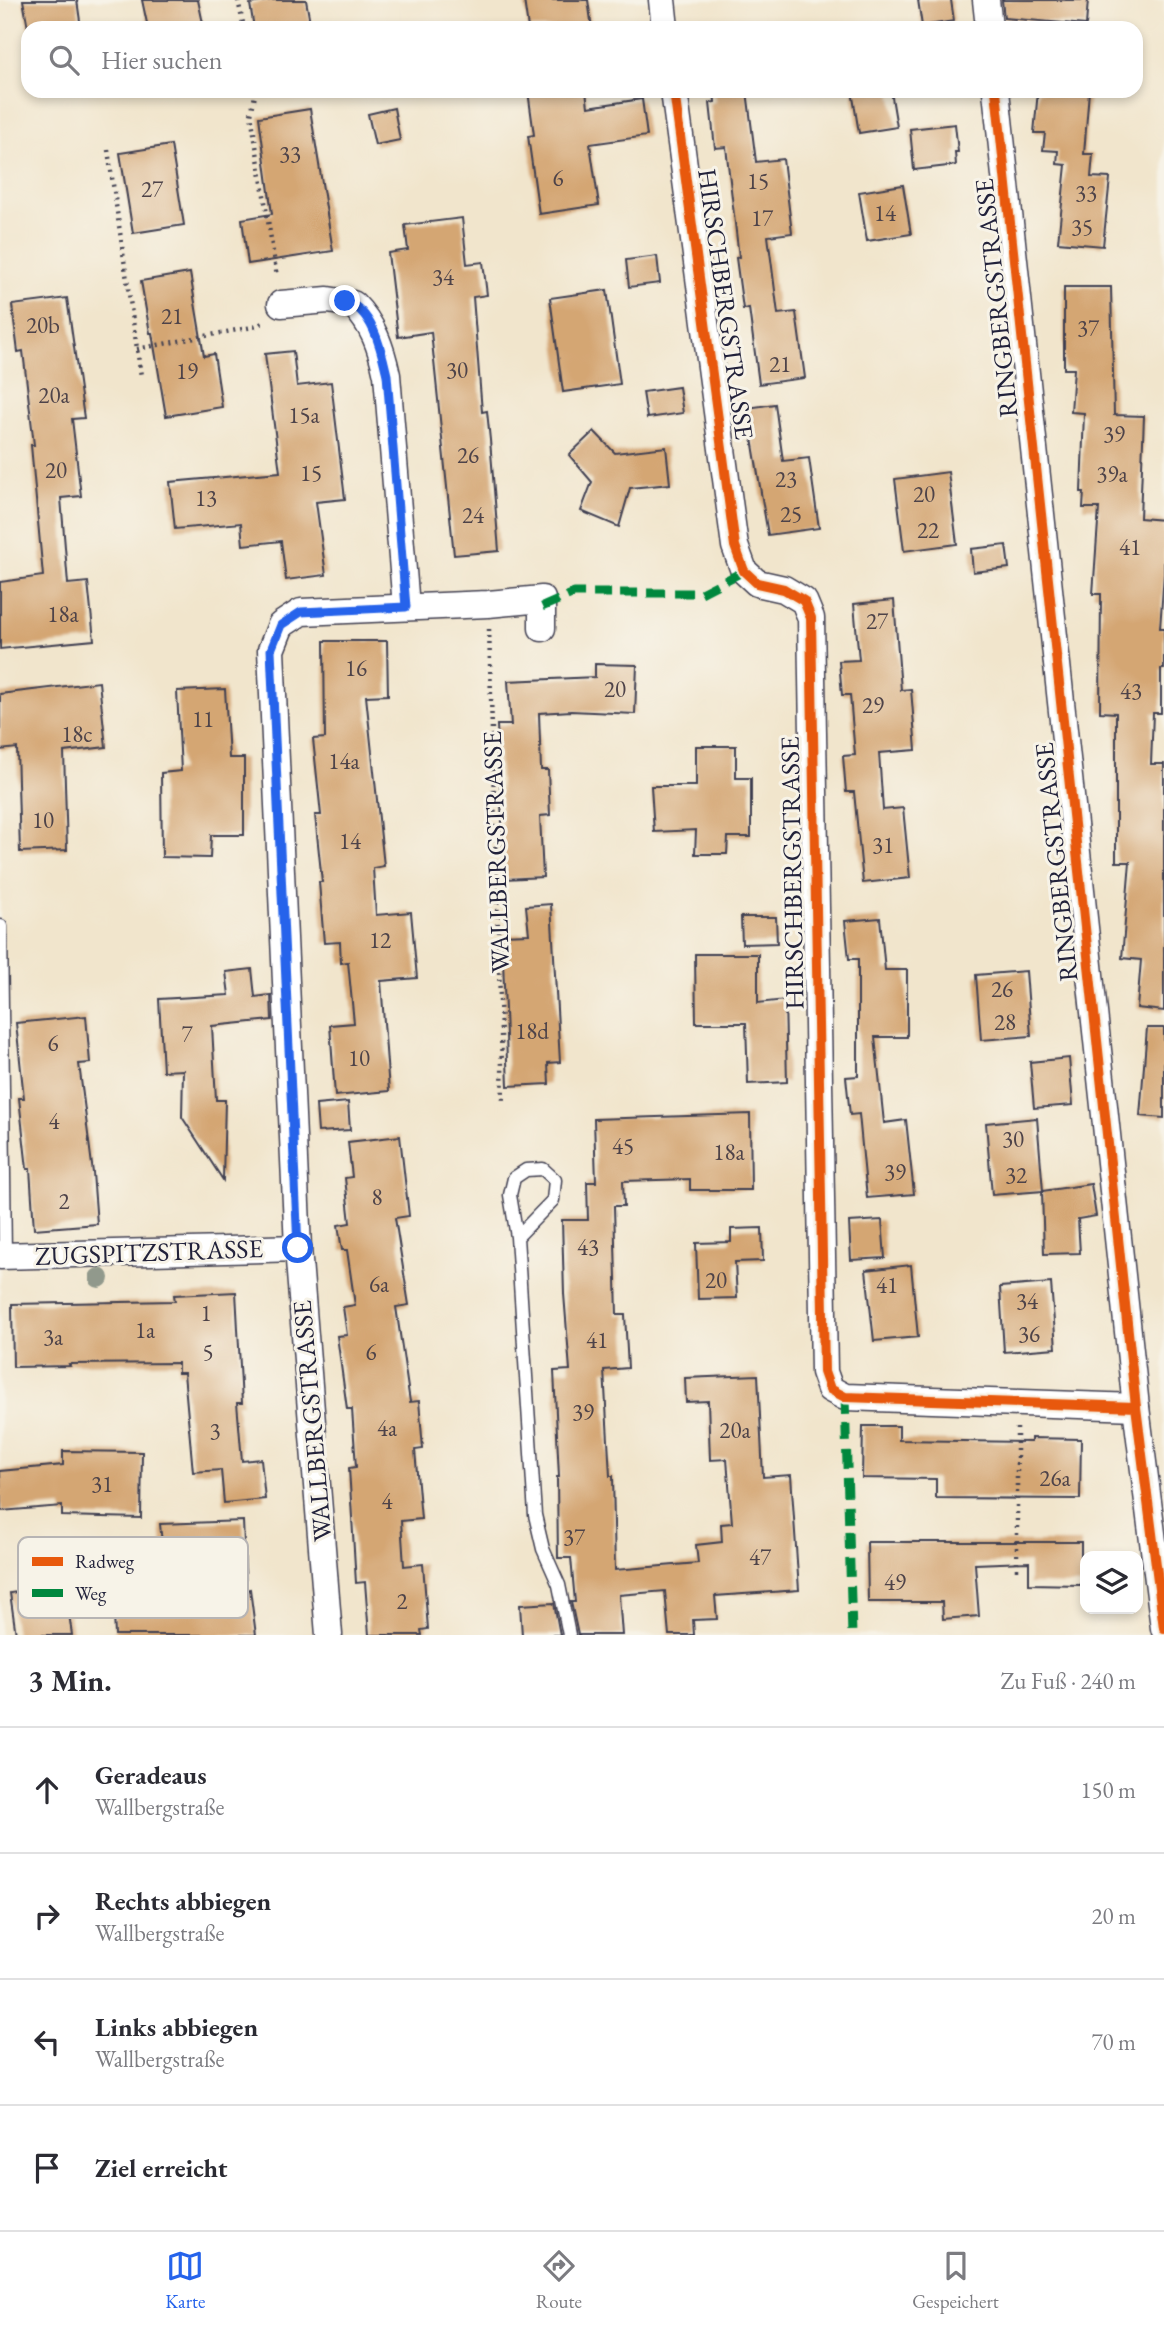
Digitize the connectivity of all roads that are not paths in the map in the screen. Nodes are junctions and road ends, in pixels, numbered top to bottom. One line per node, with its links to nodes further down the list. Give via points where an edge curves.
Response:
1 (662, 0): 3 (street)
2 (986, 0): 4 (street)
3 (664, 21)
4 (988, 21)
5 (675, 98): 14 (street, HIRSCHBERGSTRASSE, via 736,546 744,571 757,583 784,589 804,601 811,618 824,1372 830,1389 845,1397)
6 (997, 98): 14 (street, RINGBERGSTRASSE)
7 (281, 304): 8 (street, via 328,300 353,304 371,325 382,350)
8 (406, 607): 9 (street, WALLBERGSTRASSE, via 542,599); 12 (street, WALLBERGSTRASSE, via 301,612 281,625 271,650)
9 (542, 628)
10 (1, 926): 13 (lane)
11 (517, 1237): 11 (lane, via 510,1195 514,1178 526,1170 542,1169 555,1180 553,1200); 17 (lane, via 535,1515 559,1585)
12 (298, 1248): 13 (street, ZUGSPITZSTRASSE); 16 (street, WALLBERGSTRASSE)
13 (3, 1256)
14 (1136, 1407): 15 (street, RINGBERGSTRASSE)
15 (1164, 1628)
16 (329, 1635)
17 (569, 1635)

